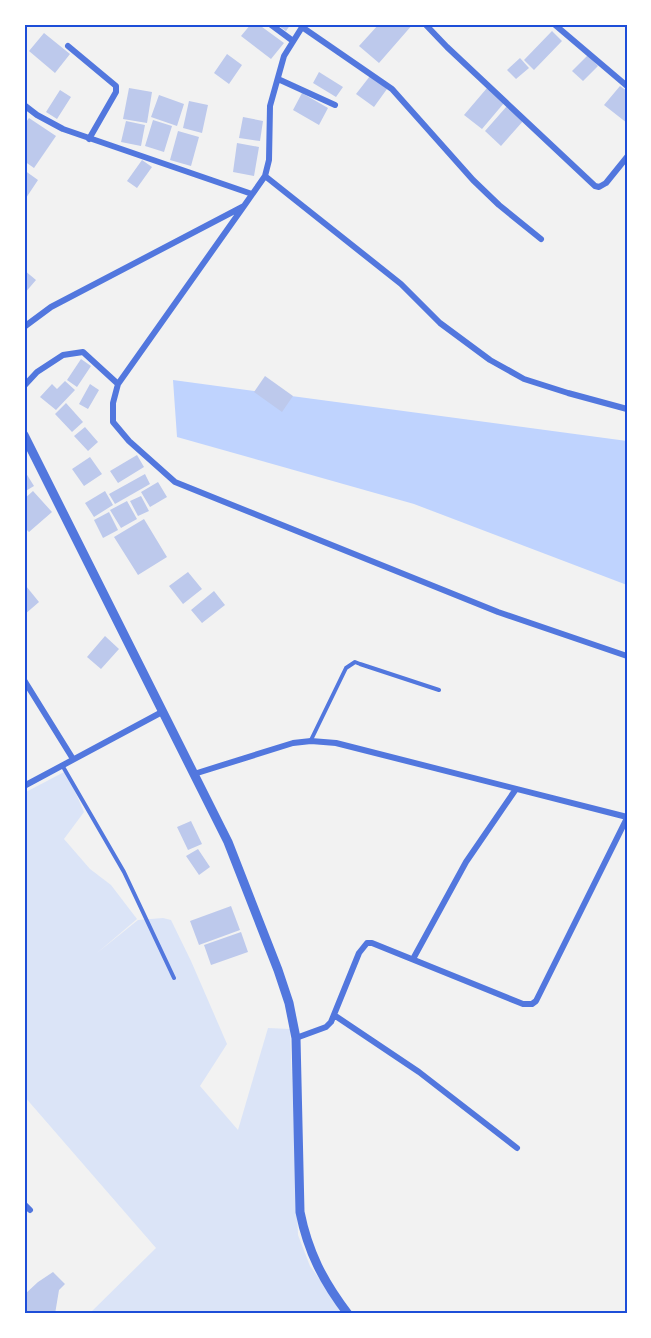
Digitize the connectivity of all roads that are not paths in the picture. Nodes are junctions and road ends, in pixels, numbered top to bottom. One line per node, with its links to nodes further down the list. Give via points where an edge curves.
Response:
1 (270, 24): 5 (street)
2 (425, 24): 12 (street, via 595,186 606,183)
3 (554, 24): 8 (street)
4 (303, 25): 5 (street); 16 (street, via 392,89 473,180)
5 (293, 41): 7 (street)
6 (69, 46): 11 (street, via 116,86)
7 (278, 79): 10 (street); 13 (street, via 270,106)
8 (627, 86)
9 (24, 105): 11 (street, via 63,129)
10 (335, 105)
11 (89, 139): 14 (street)
12 (627, 157)
13 (265, 176): 14 (street); 20 (street, via 401,284 440,323 490,360 524,379)
14 (252, 194): 15 (street)
15 (244, 206): 17 (street, via 51,307); 18 (street)
16 (541, 239)
17 (24, 327)
18 (118, 384): 19 (street, via 83,352 63,355); 22 (street, via 113,422 175,482 498,612)
19 (24, 386)
20 (627, 409)
21 (24, 435): 25 (street)
22 (627, 656)
23 (24, 680): 27 (street)
24 (439, 690): 26 (lane, via 360,663 350,664)
25 (162, 712): 27 (street); 29 (street)
26 (311, 741): 29 (street, via 271,749); 31 (street, via 336,743)
27 (73, 759): 28 (street)
28 (62, 765): 30 (street); 34 (lane, via 124,872)
29 (194, 774): 36 (street, via 228,842 278,970)
30 (24, 786)
31 (516, 789): 32 (street); 33 (street, via 476,846)
32 (627, 817): 33 (street, via 532,1004 523,1004)
33 (413, 959): 35 (street, via 367,943 359,953)
34 (174, 978)
35 (334, 1015): 36 (street, via 326,1028); 37 (street, via 419,1072)
36 (296, 1038): 40 (street, via 300,1212 305,1239 316,1265)
37 (517, 1148)
38 (24, 1204): 39 (street)
39 (30, 1210)
40 (348, 1314)

